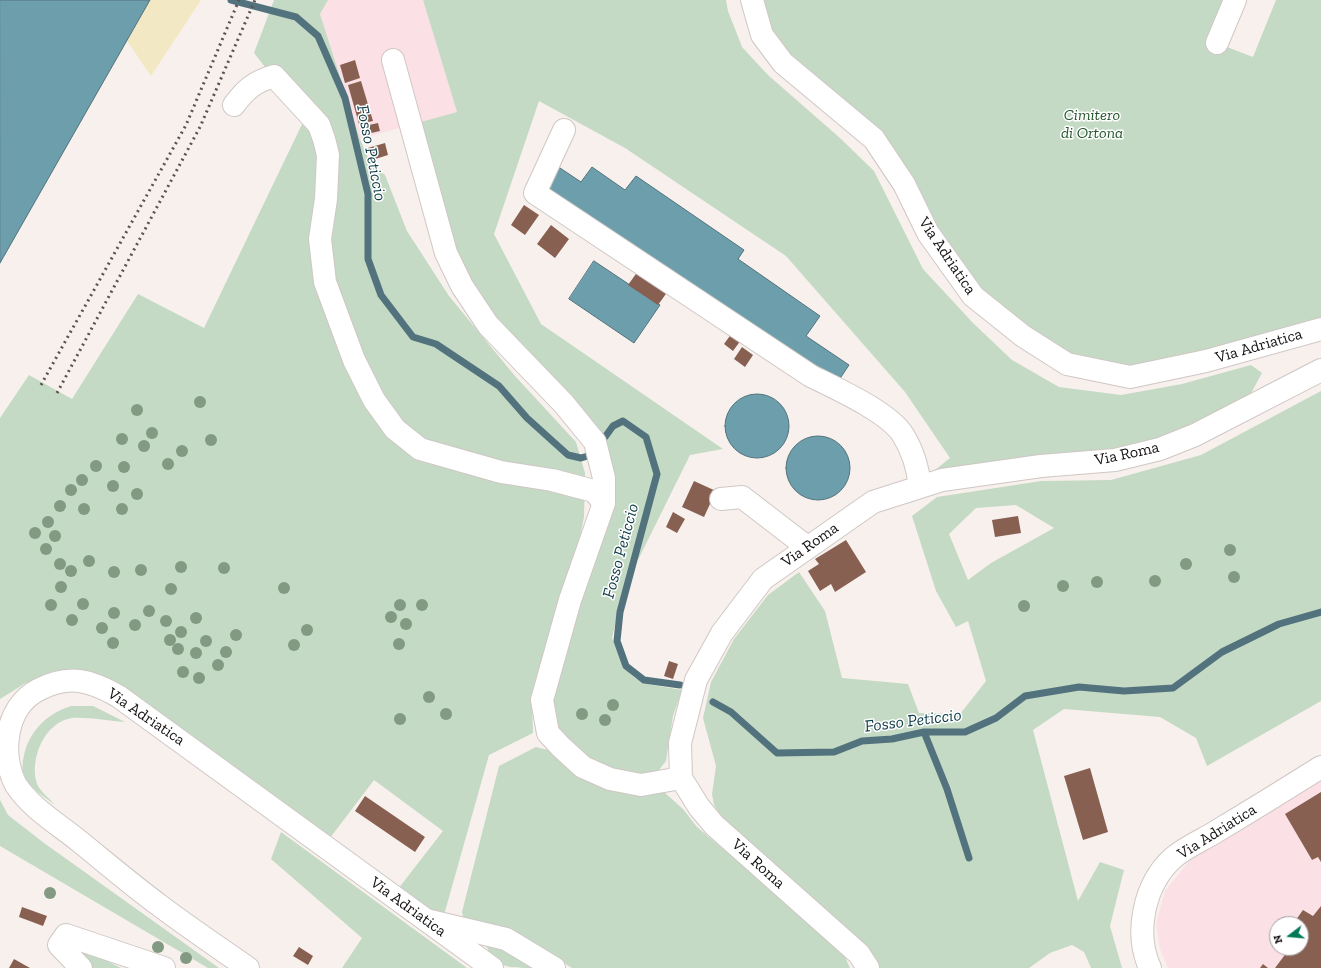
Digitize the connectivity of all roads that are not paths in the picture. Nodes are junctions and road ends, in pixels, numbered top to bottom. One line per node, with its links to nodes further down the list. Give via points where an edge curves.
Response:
1 (752, 0): 7 (main road, Via Adriatica, via 762,35 783,63 874,139 904,184 928,233 973,296 1023,336 1067,364 1130,377 1206,362)
2 (1235, 0): 3 (main road)
3 (1217, 43)
4 (392, 60): 11 (main road, via 446,253 462,286 488,325 564,404 595,442 604,478)
5 (234, 105): 11 (main road, via 246,89 274,76 319,125 328,156 326,198 320,239 325,282 354,360 374,400 395,429 420,448 501,472 594,490)
6 (564, 130): 9 (main road, via 535,193 811,376 848,394 886,418 903,434 916,460)
7 (1321, 329)
8 (1321, 370): 9 (main road, Via Roma, via 1160,449 1115,460 1041,466 950,479)
9 (920, 487): 12 (main road, Via Roma, via 873,502)
10 (721, 499): 12 (main road, via 742,497)
11 (604, 503): 14 (main road, via 570,600 542,700 548,733 583,767 610,779 641,786)
12 (807, 547): 14 (main road, Via Roma, via 763,579 722,633 696,680 680,743)
13 (1321, 767): 22 (main road, Via Adriatica, via 1173,858 1154,882 1145,907 1142,932)
14 (682, 778): 21 (main road, Via Roma, via 699,807 714,825 859,954)
15 (426, 920): 18 (main road, Via Adriatica, via 118,696 96,685 70,680 36,691 15,713 7,731 5,750 9,770 16,785 40,810 158,904); 19 (main road, Via Adriatica); 20 (main road, via 506,939)
16 (81, 968): 17 (main road, via 59,945 66,935)
17 (164, 968)
18 (248, 968)
19 (492, 968)
20 (554, 968)
21 (868, 968)
22 (1150, 968)

